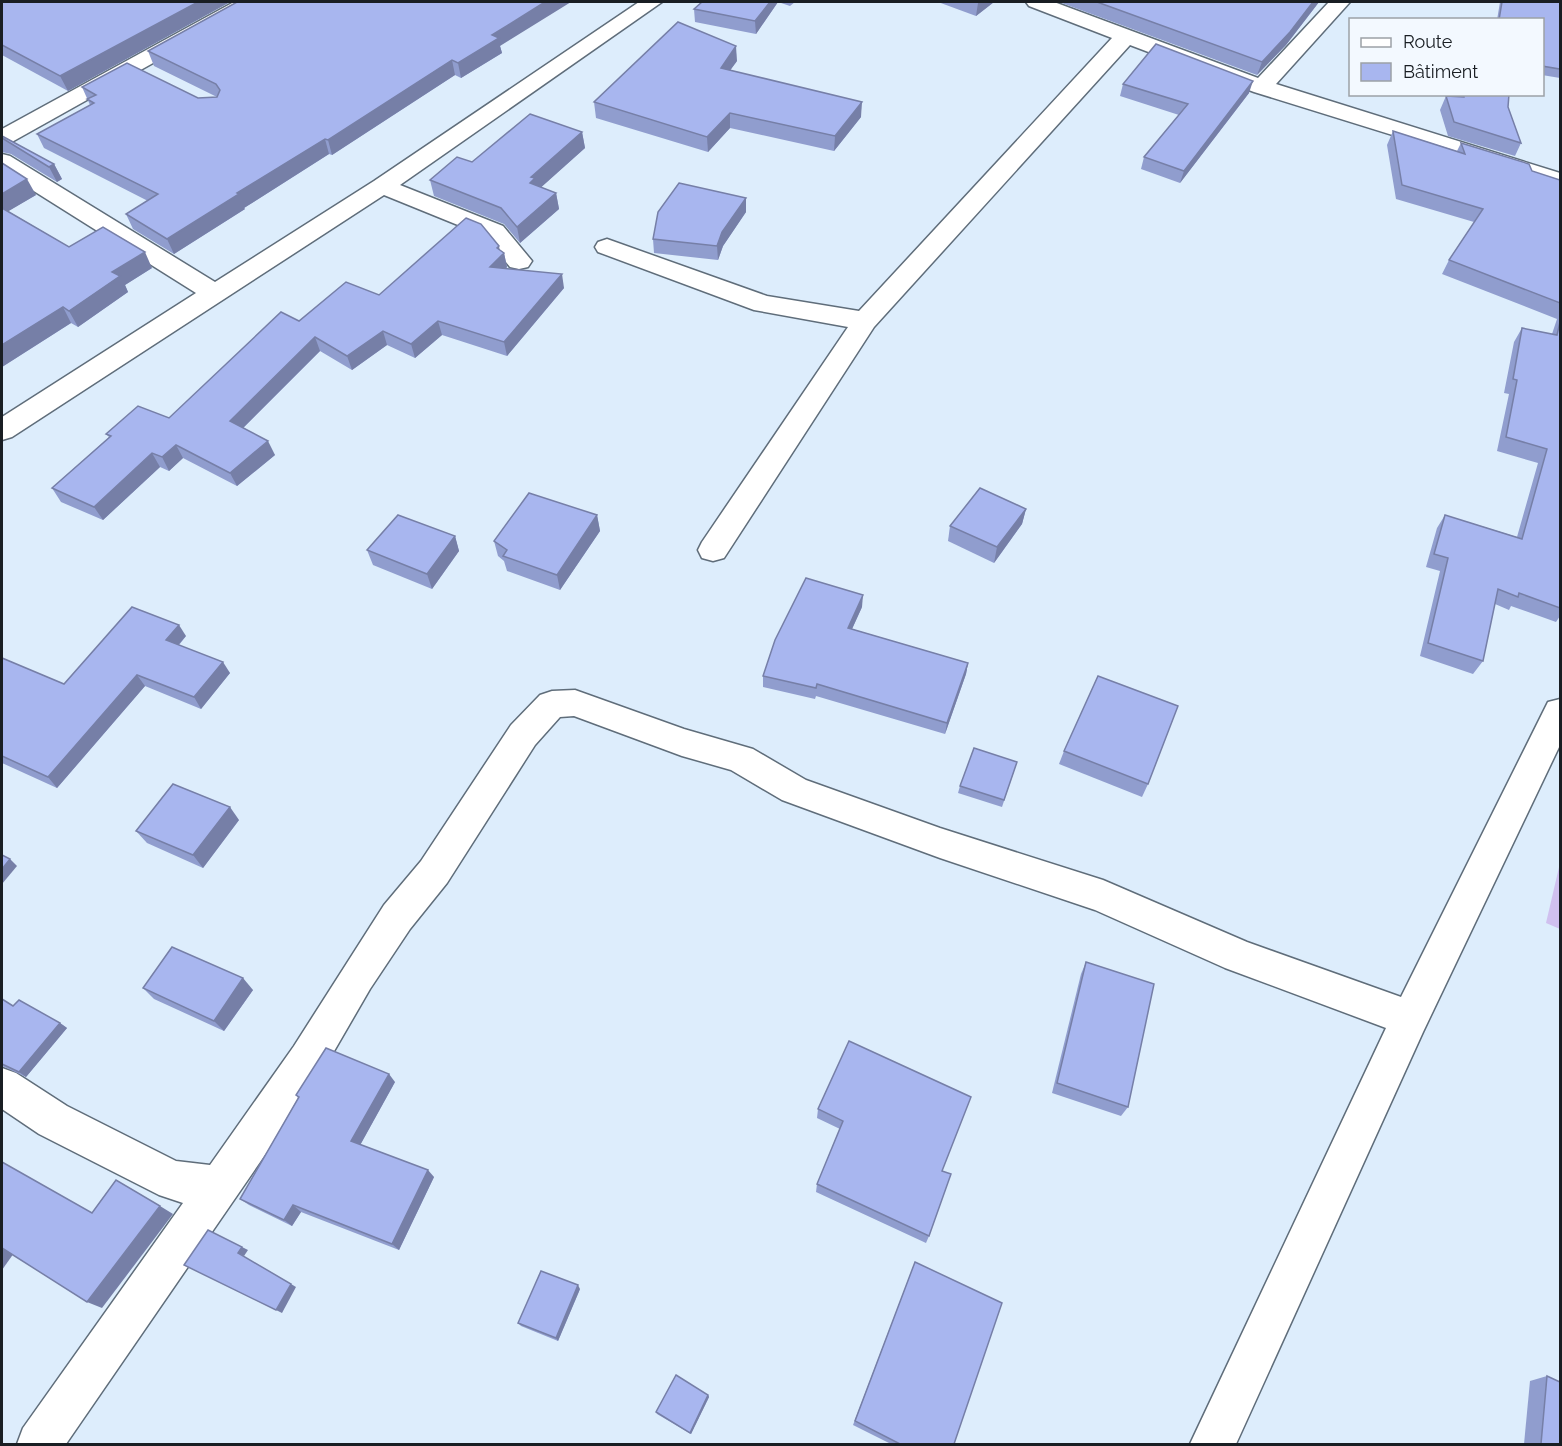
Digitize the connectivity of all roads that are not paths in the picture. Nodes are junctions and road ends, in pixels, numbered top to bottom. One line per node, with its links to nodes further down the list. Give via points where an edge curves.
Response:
1 (248, 2): 6 (street)
2 (652, 2): 12 (street)
3 (1036, 2): 5 (street)
4 (1340, 2): 8 (street)
5 (1126, 36): 8 (street); 16 (street)
6 (130, 65): 7 (street); 9 (street)
7 (151, 75)
8 (1262, 87): 11 (street)
9 (2, 138)
10 (2, 161): 15 (street)
11 (1560, 180)
12 (382, 186): 14 (street, via 494,231); 15 (street)
13 (607, 247): 16 (street, via 764,304)
14 (519, 261)
15 (214, 293): 17 (street)
16 (865, 321): 18 (street)
17 (2, 430)
18 (713, 550)
19 (1560, 711): 20 (street)
20 (1410, 1019): 22 (street, via 1238,956 1103,896 794,790 741,759 576,703 552,704 523,735 434,872 397,917 308,1059); 24 (street)
21 (2, 1087): 22 (street, via 53,1120 173,1181)
22 (220, 1186): 23 (street)
23 (39, 1444)
24 (1213, 1444)

